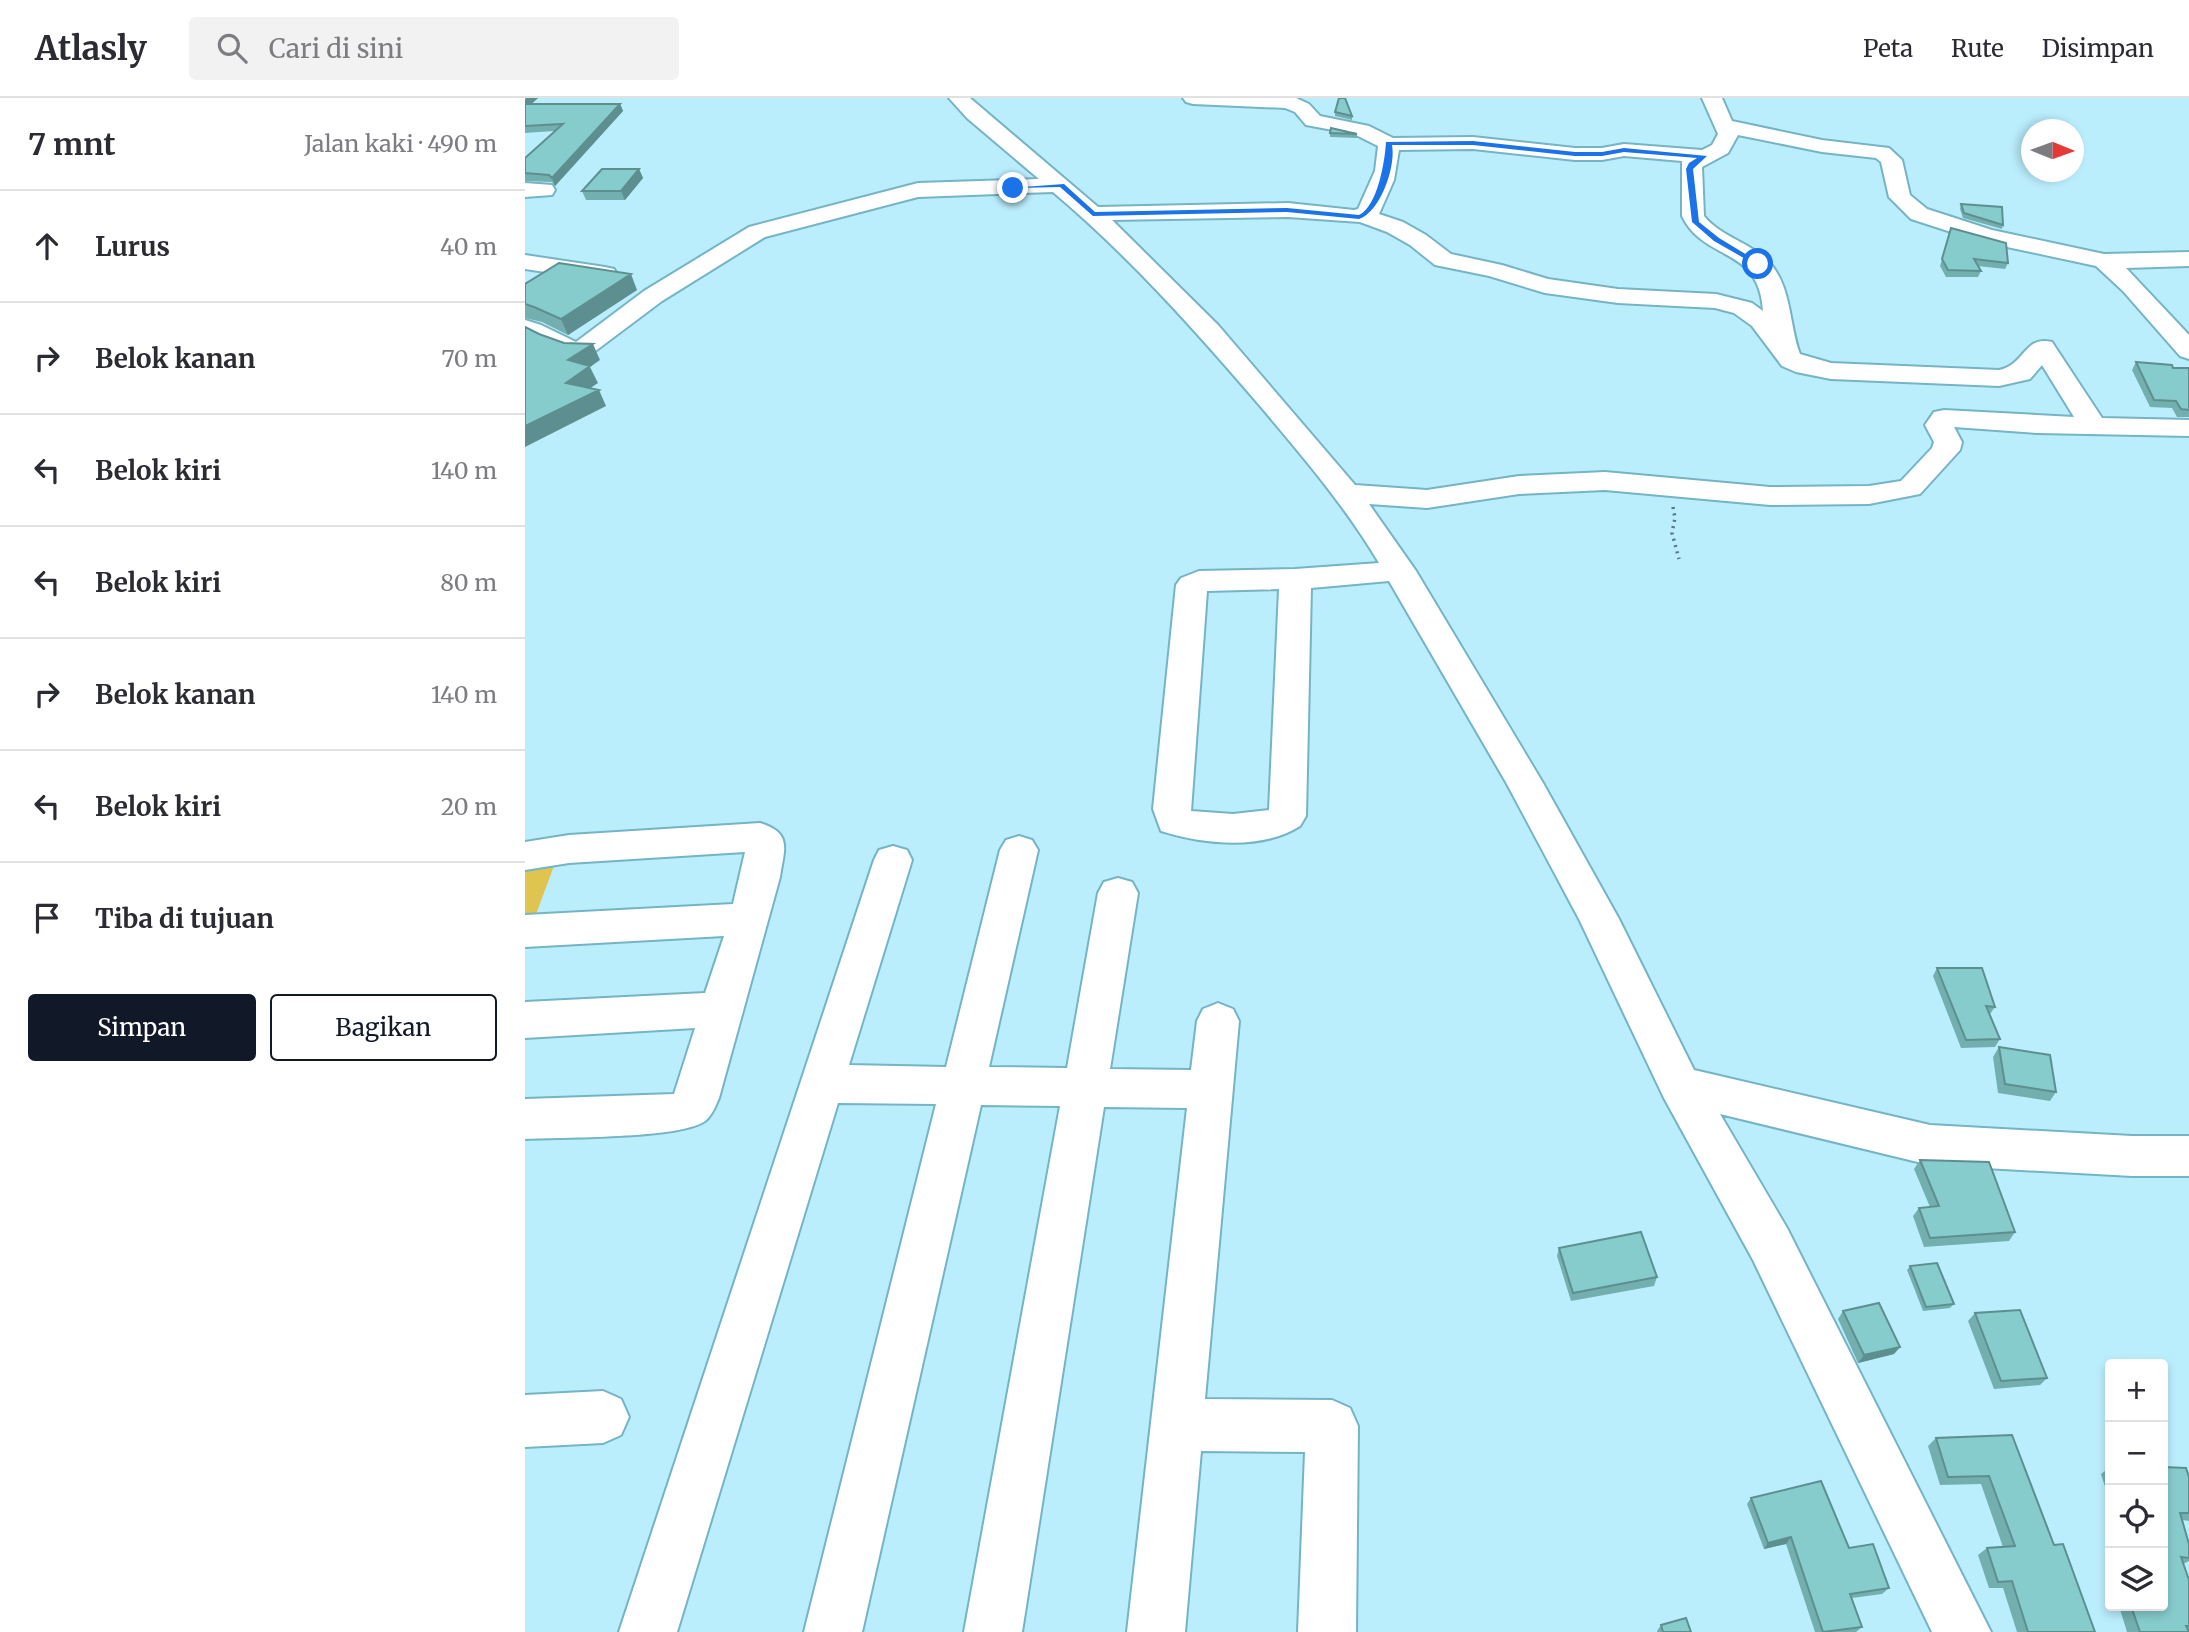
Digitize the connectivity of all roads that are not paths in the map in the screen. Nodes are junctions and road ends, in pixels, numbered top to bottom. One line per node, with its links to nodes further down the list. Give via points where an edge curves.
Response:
1 (959, 98): 7 (street)
2 (1193, 98): 5 (street, via 1288,102 1302,108 1313,121 1358,128)
3 (1713, 98): 4 (street)
4 (1725, 126): 6 (street, via 1728,134 1721,149); 11 (street, via 1822,146 1882,152 1891,160 1901,197 1919,214 1987,236)
5 (1388, 144): 6 (street, via 1473,143 1583,155 1624,150); 9 (street, via 1390,156 1379,191)
6 (1705, 157): 16 (street, via 1689,169 1693,216 1717,240 1758,264 1774,290 1778,325)
7 (1062, 185): 8 (street); 13 (street, via 911,191 757,232)
8 (1093, 214): 9 (street, via 1287,210); 19 (street, via 1238,362)
9 (1364, 216): 16 (street, via 1395,227 1443,260 1545,286 1743,307 1761,321)
10 (2189, 258): 11 (street)
11 (2103, 261): 15 (street, via 2132,286)
12 (525, 262): 13 (street)
13 (669, 285): 14 (street, via 581,350 559,347)
14 (525, 328)
15 (2189, 351)
16 (1791, 360): 17 (street, via 1831,371 1999,378 2021,373 2043,347)
17 (2093, 425): 18 (street); 19 (street, via 1944,418 1939,425 1948,442 1945,450 1910,488 1887,493 1790,497 1641,484 1550,482 1427,499)
18 (2189, 428)
19 (1345, 494): 20 (street)
20 (1400, 571): 21 (street); 33 (street, via 1556,839)
21 (1295, 579): 21 (street, via 1199,581 1192,585 1174,821 1199,827 1276,824 1287,816)
22 (1020, 850): 32 (street)
23 (525, 856): 26 (street, via 685,839 761,837 766,841 765,850)
24 (893, 860): 31 (street)
25 (1118, 893): 34 (street)
26 (749, 919): 27 (street); 28 (street)
27 (525, 932)
28 (721, 1009): 29 (street); 36 (street, via 697,1098 689,1108 674,1113)
29 (525, 1020)
30 (1219, 1021): 35 (street)
31 (822, 1084): 32 (street); 41 (street)
32 (964, 1085): 34 (street); 42 (street)
33 (1680, 1085): 37 (street, via 1930,1145); 46 (street, via 1770,1244)
34 (1086, 1087): 35 (street); 43 (street)
35 (1212, 1089): 40 (street)
36 (525, 1119)
37 (2189, 1156)
38 (603, 1417): 39 (street)
39 (525, 1421)
40 (1177, 1425): 44 (street); 45 (street, via 1332,1426)
41 (648, 1632)
42 (833, 1632)
43 (993, 1632)
44 (1156, 1632)
45 (1327, 1632)
46 (1962, 1632)

